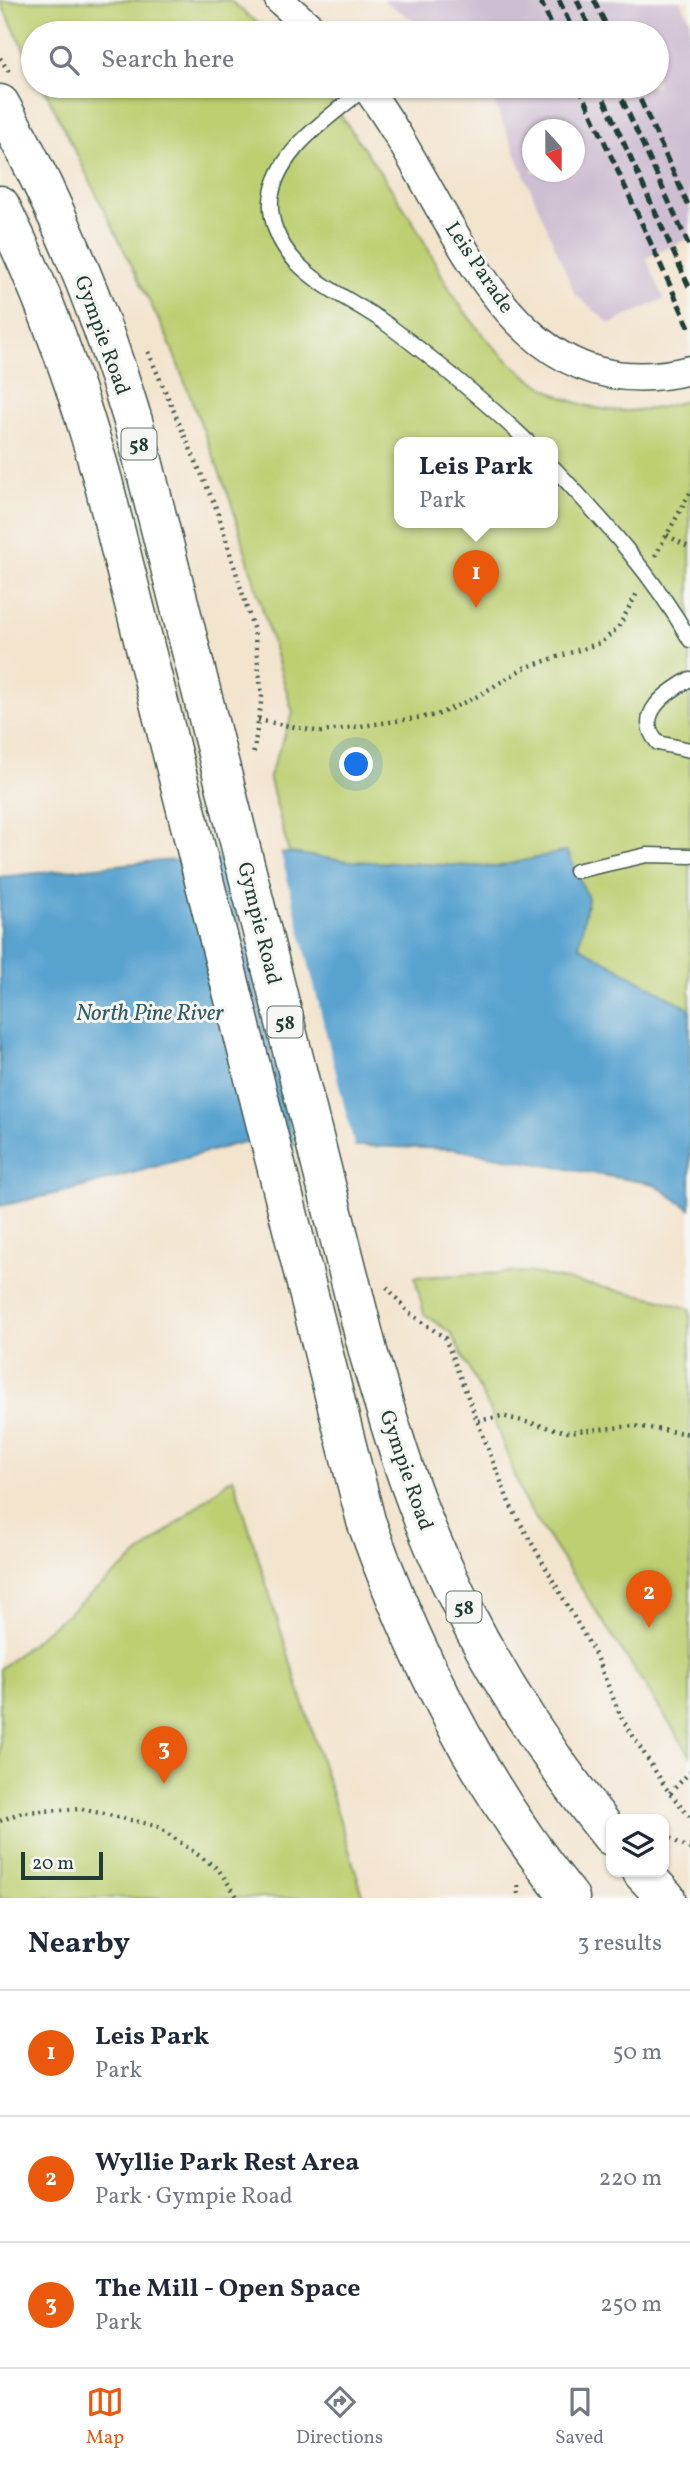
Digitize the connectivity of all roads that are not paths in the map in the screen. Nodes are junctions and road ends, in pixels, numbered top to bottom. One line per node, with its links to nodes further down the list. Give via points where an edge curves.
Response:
1 (279, 0): 2 (street)
2 (303, 21)
3 (352, 98): 8 (lane, via 296,147 283,168 272,193 275,228 294,261 308,273 386,324)
4 (374, 98): 7 (street, Leis Parade, via 475,266 518,323 542,345 587,370 607,375 659,376)
5 (0, 104): 15 (highway, Gympie Road / 58, via 69,244 118,370 392,1432 440,1558 508,1691)
6 (0, 205): 17 (highway, Gympie Road / 58, via 52,323 85,415 366,1521 411,1637 492,1789)
7 (690, 370)
8 (522, 437)
9 (558, 472): 10 (lane, via 623,543)
10 (690, 640)
11 (690, 679): 12 (lane, via 657,700 651,721 658,743)
12 (690, 750)
13 (690, 856): 14 (lane, via 647,855)
14 (576, 871)
15 (606, 1830)
16 (647, 1877): 18 (highway)
17 (570, 1898)
18 (666, 1898)

